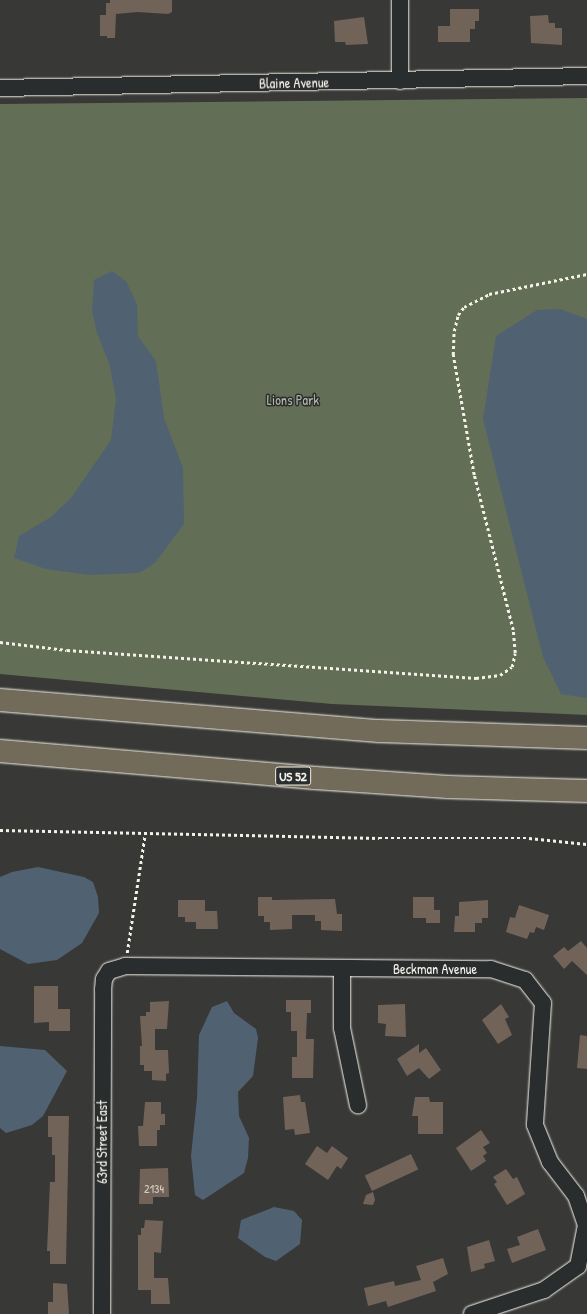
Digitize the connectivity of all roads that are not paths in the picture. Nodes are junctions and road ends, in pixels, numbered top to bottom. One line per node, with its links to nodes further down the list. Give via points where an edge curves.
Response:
1 (400, 0): 3 (street)
2 (587, 76): 3 (street, Blaine Avenue)
3 (400, 80): 4 (street, Blaine Avenue)
4 (0, 88)
5 (0, 700): 6 (highway, via 379,731)
6 (587, 738)
7 (0, 751): 8 (highway, US 52, via 315,778 448,787)
8 (587, 791)
9 (342, 969): 10 (street, Beckman Avenue, via 125,966); 11 (street, via 342,1028); 12 (street, Beckman Avenue, via 491,969 525,980 543,1003 535,1125 550,1162)
10 (109, 971): 13 (street, 63rd Street East, via 104,978 103,990)
11 (358, 1105)
12 (582, 1195): 14 (street, Beckman Avenue, via 586,1224 578,1266 544,1290)
13 (102, 1314)
14 (472, 1314)

